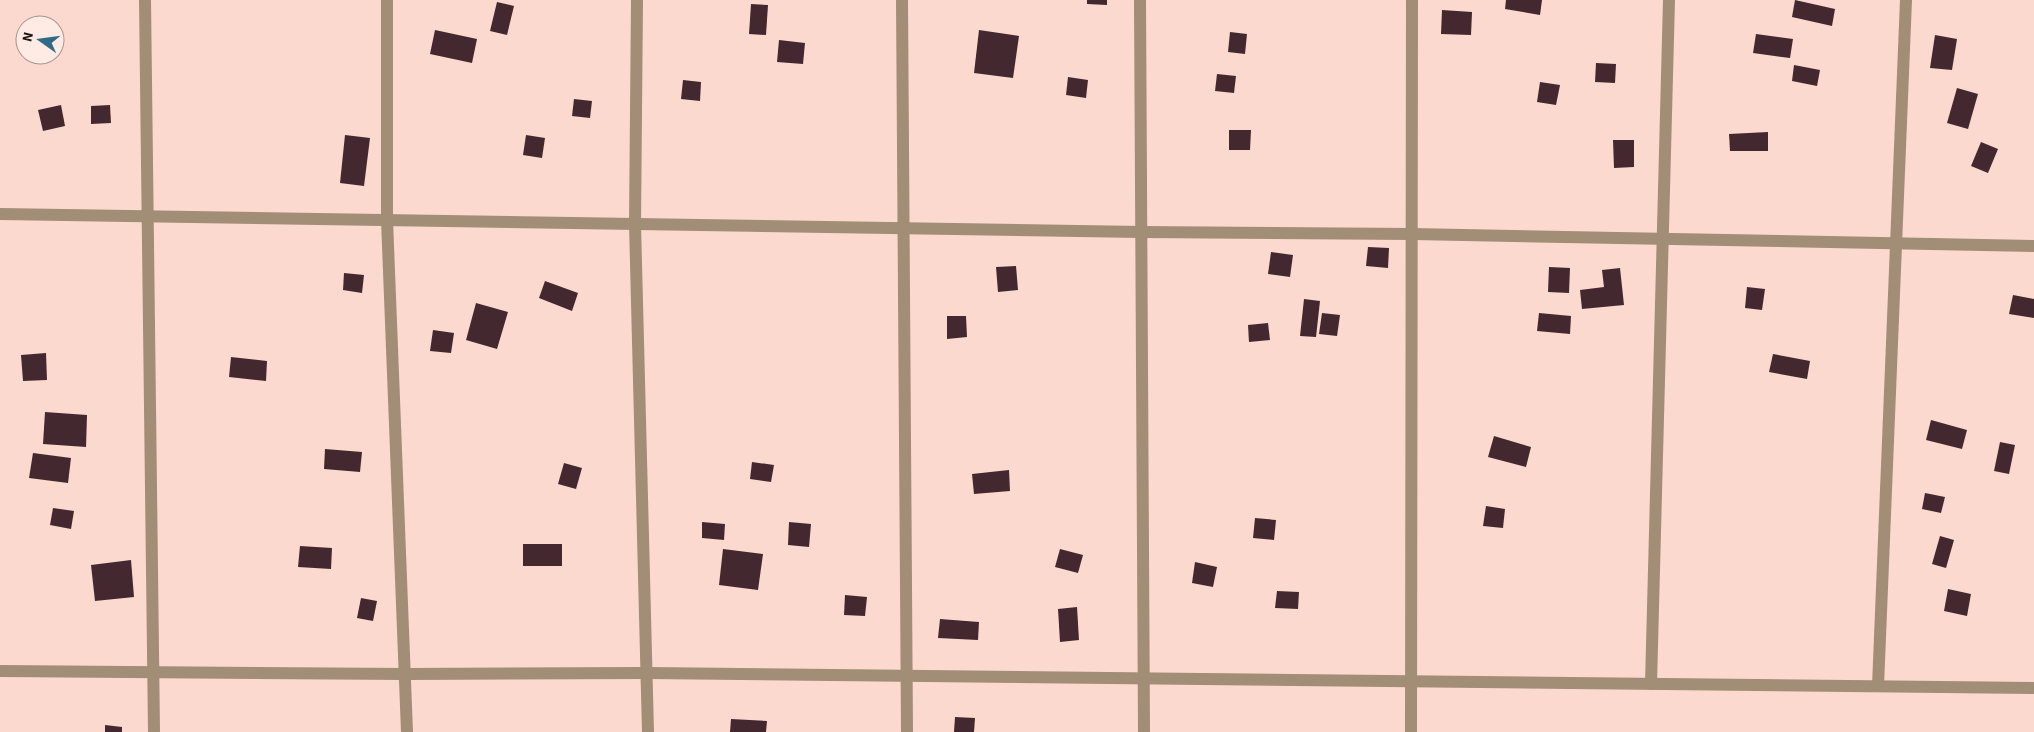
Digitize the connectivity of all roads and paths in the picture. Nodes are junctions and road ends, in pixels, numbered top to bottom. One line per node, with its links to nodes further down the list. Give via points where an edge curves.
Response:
1 (145, 0): 10 (street)
2 (387, 0): 11 (street)
3 (636, 0): 12 (street)
4 (902, 0): 13 (street)
5 (1140, 0): 14 (street)
6 (1412, 0): 15 (street)
7 (1669, 0): 16 (street)
8 (1906, 0): 17 (street)
9 (0, 214): 10 (street)
10 (148, 217): 11 (street); 20 (street)
11 (387, 220): 12 (street); 22 (street)
12 (635, 224): 13 (street); 21 (street)
13 (903, 228): 14 (street); 23 (street)
14 (1141, 232): 15 (street); 24 (street)
15 (1413, 234): 16 (street); 25 (street)
16 (1664, 238): 17 (street); 26 (street)
17 (1897, 244): 18 (street); 27 (street)
18 (2034, 246)
19 (0, 671): 20 (street)
20 (154, 672): 22 (street); 29 (street)
21 (648, 673): 22 (street); 23 (street); 31 (street)
22 (406, 674): 30 (street)
23 (907, 676): 24 (street); 32 (street)
24 (1144, 678): 25 (street); 33 (street)
25 (1412, 681): 26 (street); 34 (street)
26 (1651, 684): 27 (street)
27 (1878, 686): 28 (street)
28 (2034, 688)
29 (154, 732)
30 (408, 732)
31 (648, 732)
32 (907, 732)
33 (1144, 732)
34 (1411, 732)

